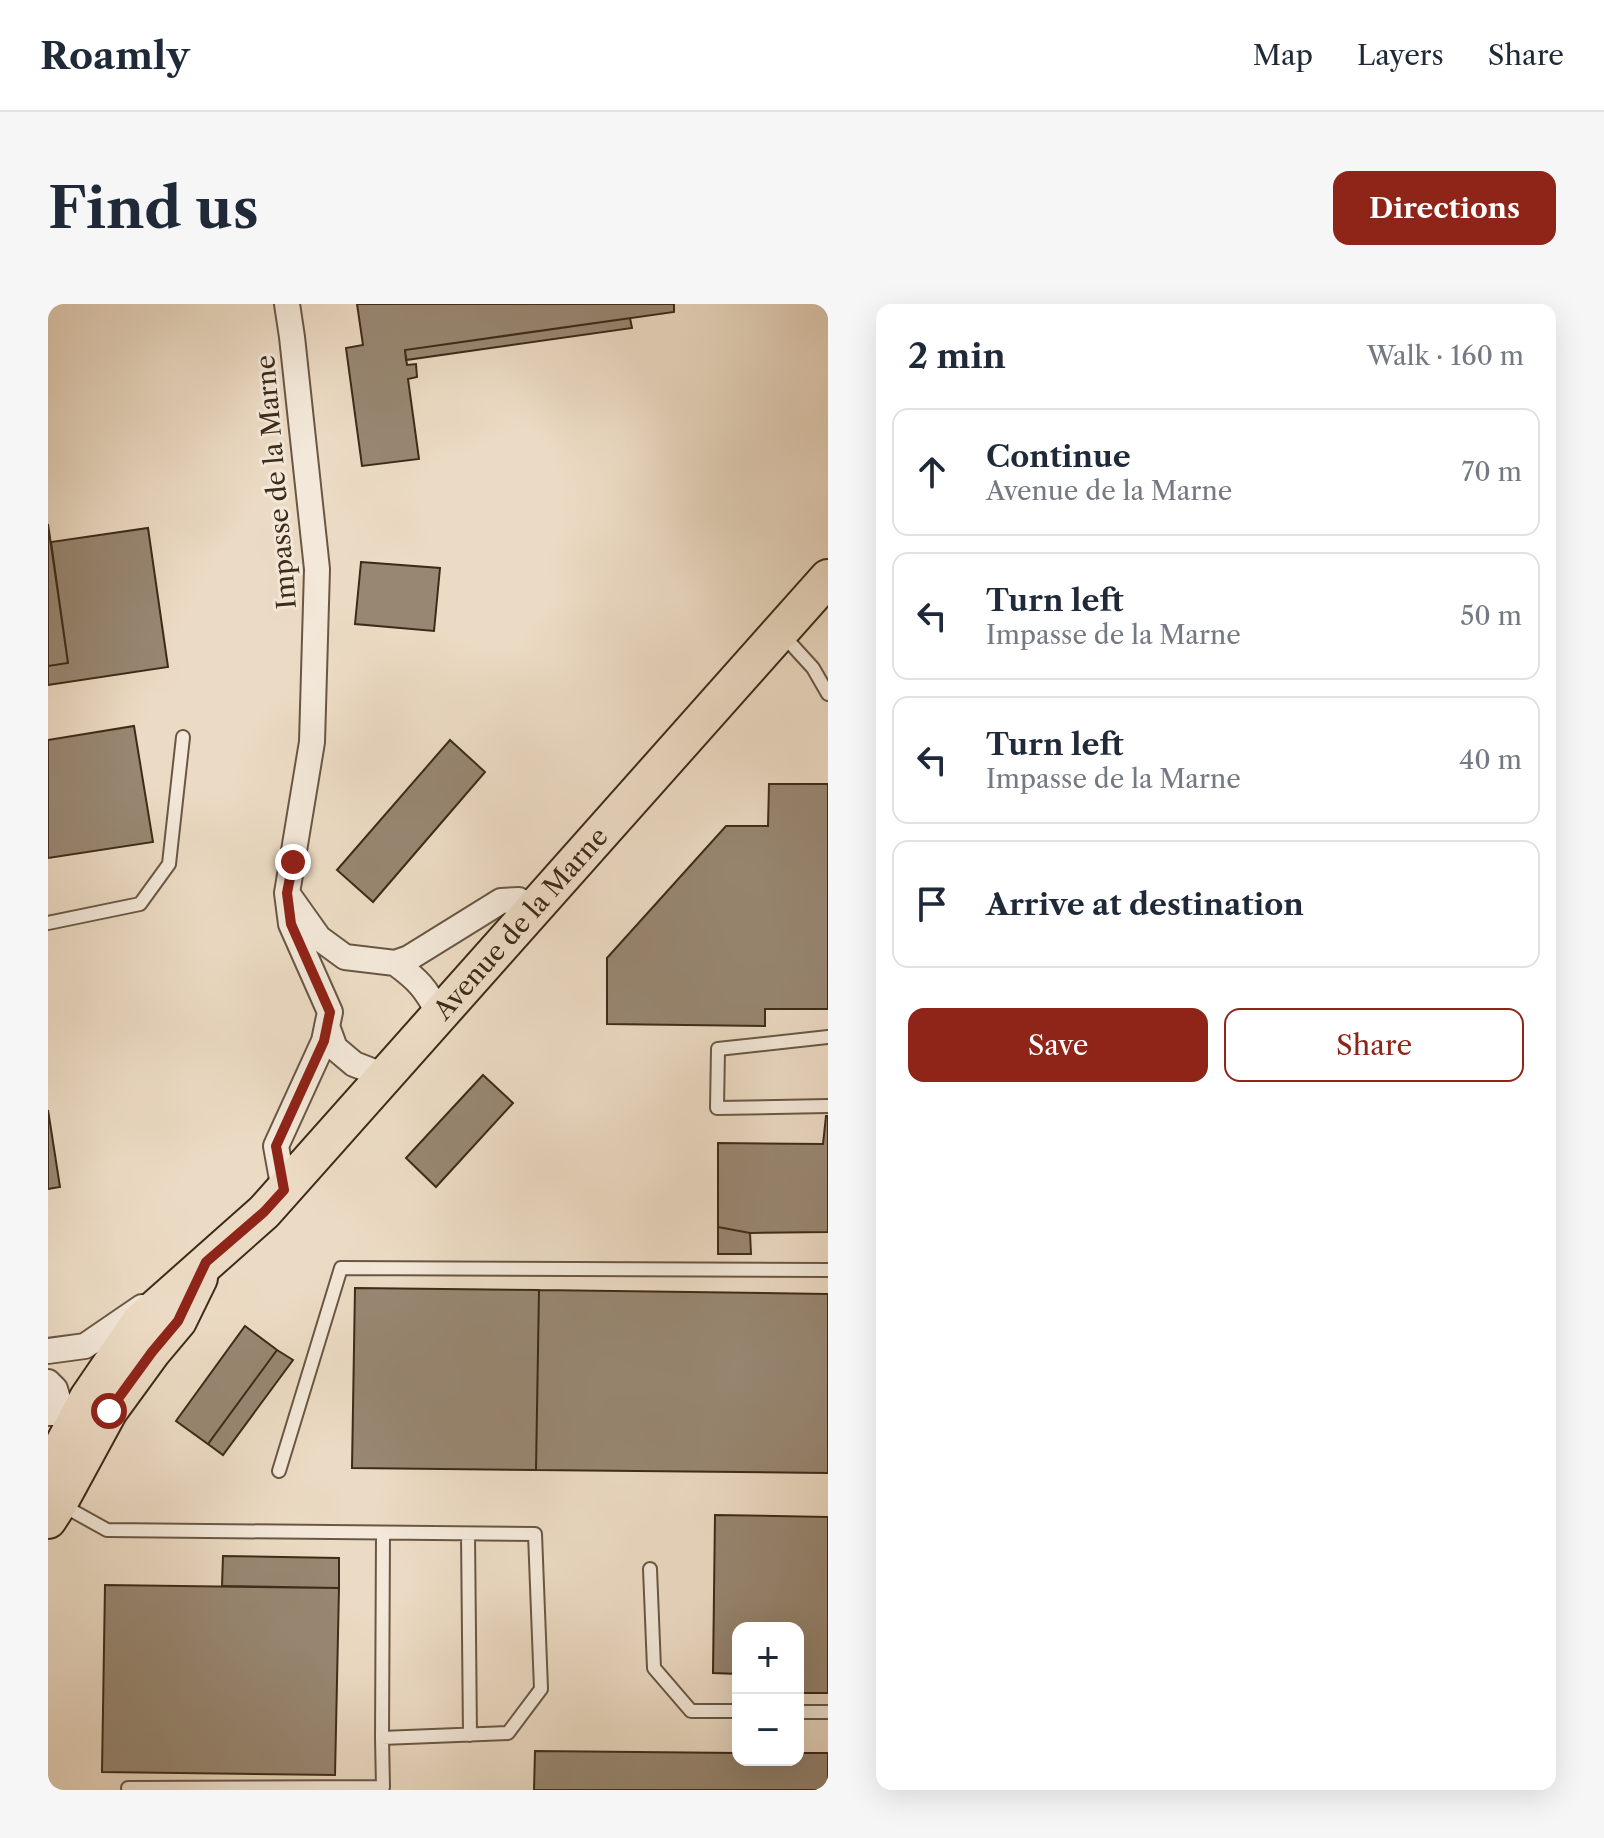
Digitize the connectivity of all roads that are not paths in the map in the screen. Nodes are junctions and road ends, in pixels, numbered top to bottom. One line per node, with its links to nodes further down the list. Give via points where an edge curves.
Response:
1 (287, 304): 6 (street, Impasse de la Marne, via 317,569 312,742)
2 (828, 578): 3 (main road, Avenue de la Marne)
3 (780, 632): 4 (lane, via 813,668); 7 (main road, Avenue de la Marne)
4 (828, 694)
5 (183, 737): 8 (lane, via 169,864 162,874 140,904)
6 (287, 893): 9 (street, via 319,938 345,957); 11 (street, Impasse de la Marne, via 291,924 330,1012)
7 (533, 909): 9 (street, via 519,900 501,901); 10 (main road, Avenue de la Marne)
8 (48, 923)
9 (395, 963): 10 (street, via 417,979)
10 (439, 1015): 13 (main road, Avenue de la Marne)
11 (327, 1026): 13 (street, Impasse de la Marne, via 335,1048 354,1064); 15 (street, via 276,1146)
12 (828, 1037): 14 (lane, via 718,1049 717,1108)
13 (385, 1076): 15 (main road, Avenue de la Marne)
14 (828, 1106)
15 (284, 1190): 16 (main road, Avenue de la Marne)
16 (206, 1262): 18 (street, via 85,1346); 19 (main road, Avenue de la Marne, via 178,1321); 21 (main road, Avenue de la Marne, via 140,1322)
17 (828, 1270): 22 (lane, via 341,1268)
18 (48, 1351)
19 (138, 1371): 21 (street); 23 (main road, Avenue de la Marne)
20 (48, 1382): 21 (street)
21 (67, 1414): 23 (main road, Avenue de la Marne)
22 (279, 1471)
23 (58, 1492): 24 (lane, via 107,1530)
24 (383, 1533): 25 (lane); 31 (lane)
25 (468, 1534): 30 (lane); 30 (lane, via 535,1534 541,1689 508,1733)
26 (650, 1569): 27 (lane, via 654,1668 691,1711)
27 (732, 1711)
28 (804, 1712): 29 (lane)
29 (828, 1712)
30 (470, 1735): 31 (lane)
31 (382, 1738): 32 (lane, via 383,1787)
32 (128, 1788)

